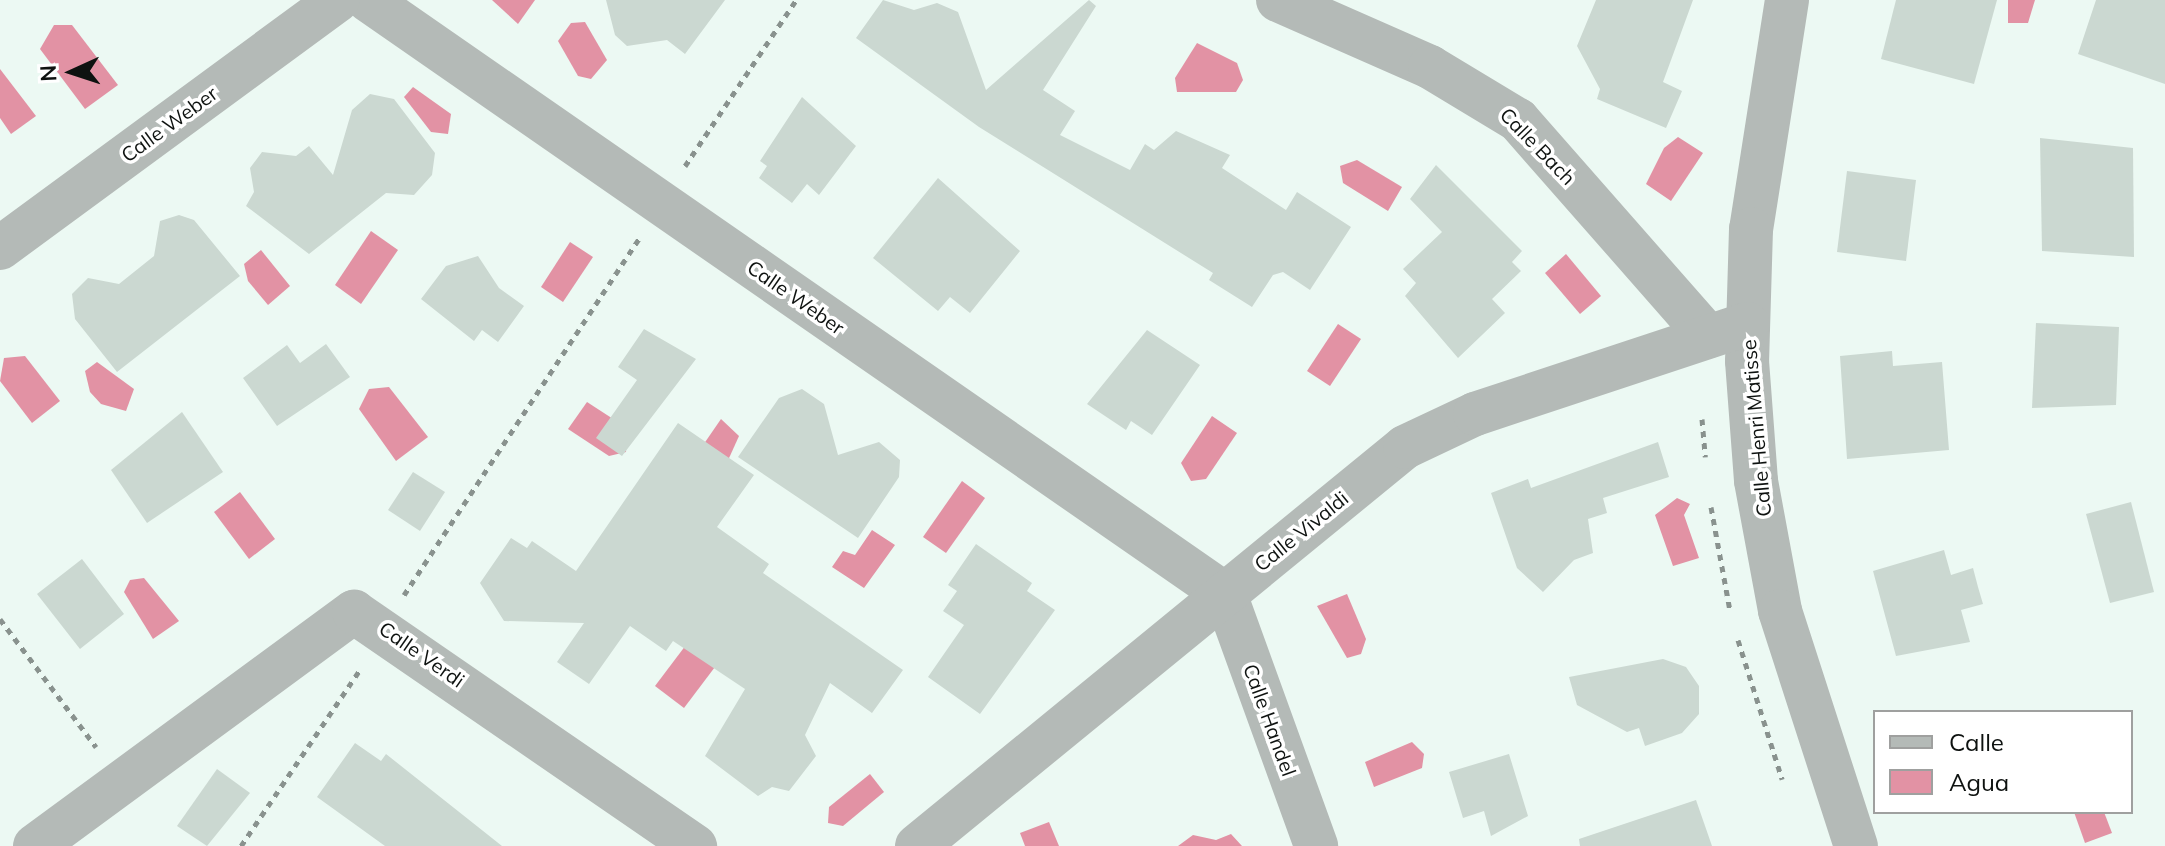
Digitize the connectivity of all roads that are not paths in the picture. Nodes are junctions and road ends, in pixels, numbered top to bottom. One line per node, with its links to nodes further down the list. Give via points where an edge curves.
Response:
1 (338, 0): 5 (street, Calle Weber)
2 (368, 0): 7 (street, Calle Weber)
3 (1278, 0): 6 (street, Calle Bach, via 1430,67 1507,111)
4 (1787, 0): 6 (street, Calle Henri Matisse)
5 (0, 248)
6 (1728, 330): 7 (street, Calle Vivaldi, via 1427,434); 12 (street, Calle Henri Matisse, via 1780,611)
7 (1225, 594): 10 (street, Calle Vivaldi); 11 (street, Calle Handel)
8 (35, 846): 9 (street, Calle Verdi, via 354,612)
9 (695, 846)
10 (917, 846)
11 (1316, 846)
12 (1856, 846)

